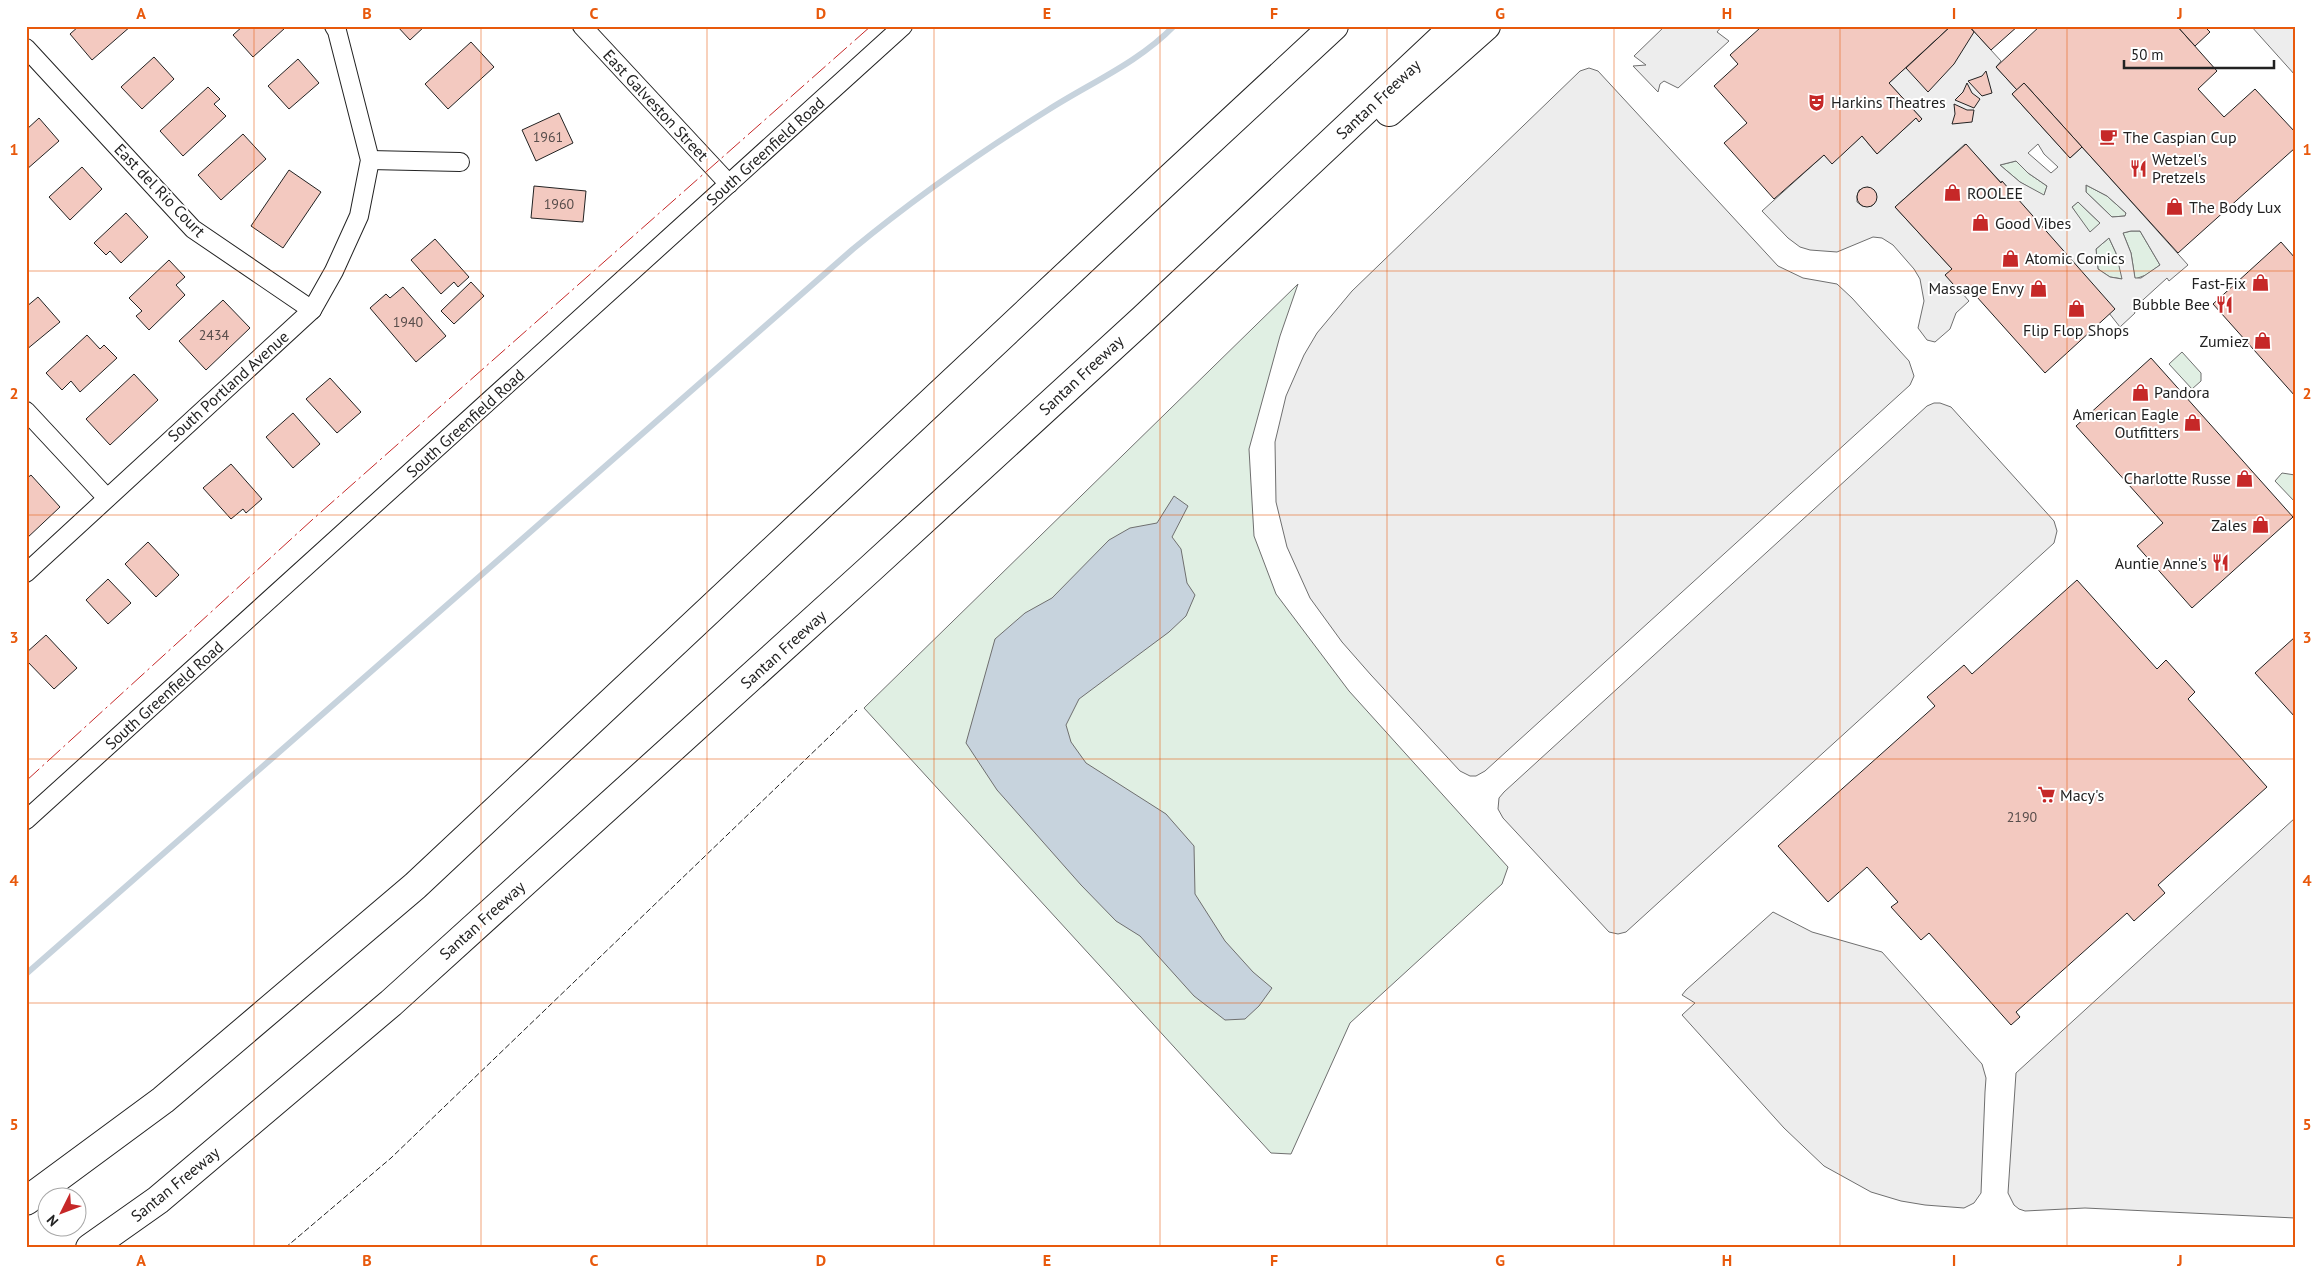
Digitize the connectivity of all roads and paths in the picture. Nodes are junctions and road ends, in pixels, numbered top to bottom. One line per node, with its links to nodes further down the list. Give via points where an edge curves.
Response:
1 (334, 26): 8 (street, via 355,93)
2 (582, 26): 10 (street, East Galveston Street)
3 (904, 26): 10 (street, South Greenfield Road)
4 (1334, 26): 17 (highway, via 415,886 162,1100)
5 (1455, 26): 12 (highway, Santan Freeway)
6 (1486, 26): 12 (highway, via 1416,90)
7 (26, 48): 11 (street, East del Rio Court, via 193,229)
8 (370, 160): 9 (street); 11 (street, South Portland Avenue, via 359,216)
9 (460, 162)
10 (729, 184): 16 (street, South Greenfield Road)
11 (312, 310): 14 (street, South Portland Avenue)
12 (1143, 319): 18 (highway, Santan Freeway, via 391,1003 158,1200)
13 (26, 411): 14 (street)
14 (107, 498): 15 (street, South Portland Avenue)
15 (26, 573)
16 (26, 820)
17 (26, 1201)
18 (90, 1248)

